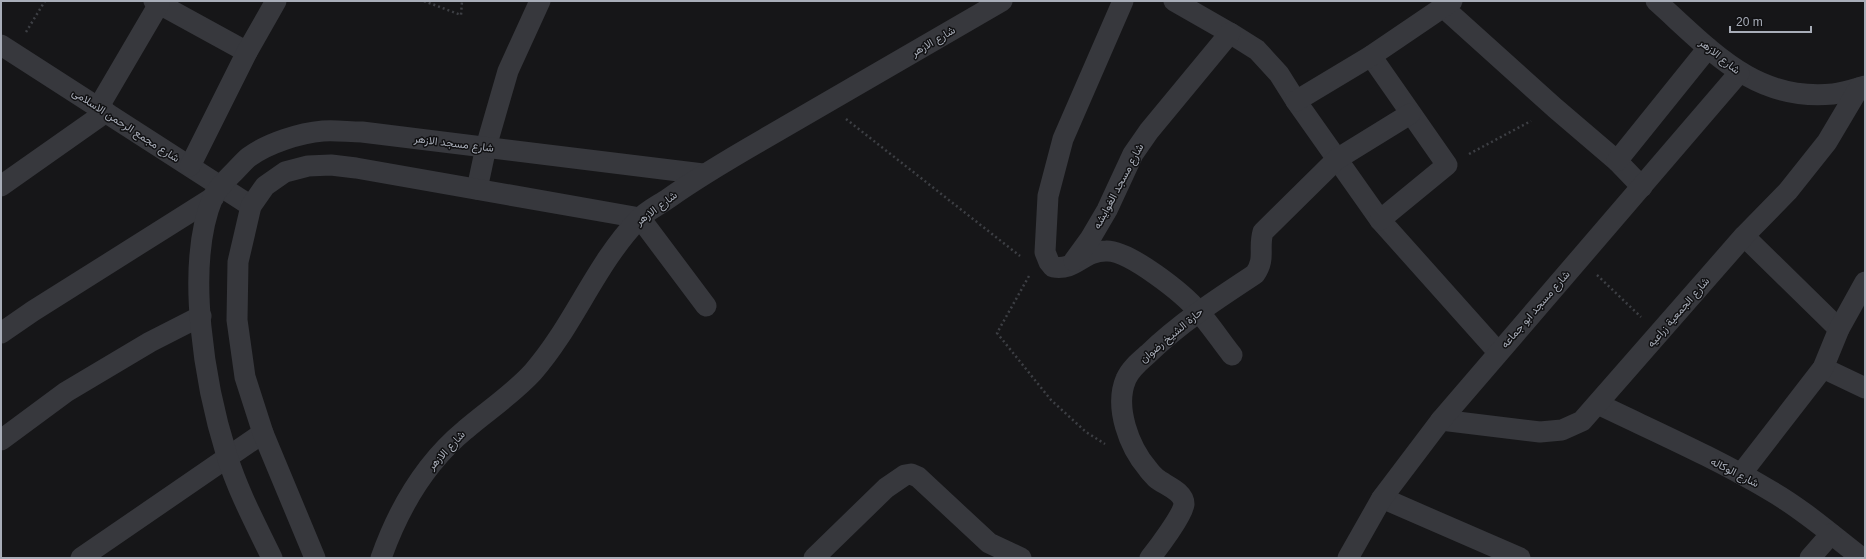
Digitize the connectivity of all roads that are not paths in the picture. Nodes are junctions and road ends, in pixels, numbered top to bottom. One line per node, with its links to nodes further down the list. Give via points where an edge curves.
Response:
1 (276, 1): 12 (street)
2 (540, 1): 19 (street, via 508,71)
3 (1002, 1): 23 (street, شارع الازهر)
4 (1123, 1): 32 (street, via 1063,139 1048,196 1040,259 1061,269)
5 (1174, 1): 9 (street)
6 (1656, 1): 10 (street, شارع الازهر)
7 (156, 2): 12 (street); 17 (street)
8 (1448, 4): 13 (street); 21 (street, via 1555,108)
9 (1230, 33): 16 (street, via 1257,50 1279,74); 32 (street, شارع مسجد الغوايشه, via 1133,154 1107,210)
10 (1708, 48): 14 (street, شارع الازهر); 21 (street)
11 (7, 49): 17 (street, شارع مجمع الرحمن الاسلامى)
12 (247, 52): 22 (street)
13 (1371, 56): 16 (street); 18 (street)
14 (1739, 73): 15 (street, شارع الازهر, via 1765,86 1799,95 1834,94); 25 (street, شارع مسجد ابو جماعه)
15 (1862, 87): 31 (street, شارع الجمعية زراعيه, via 1827,142 1788,191)
16 (1296, 101): 20 (street)
17 (102, 110): 22 (street, شارع مجمع الرحمن الاسلامى); 24 (street)
18 (1410, 114): 20 (street, حارة الشيخ رضوان); 30 (street, via 1447,165)
19 (486, 147): 23 (street, شارع مسجد الازهر); 26 (street); 27 (street, شارع مسجد الازهر, via 362,132 323,131 284,139 249,157)
20 (1337, 159): 30 (street); 35 (street, حارة الشيخ رضوان, via 1263,232 1260,241 1262,258 1255,274)
21 (1617, 161): 25 (street)
22 (190, 166): 27 (street, شارع مجمع الرحمن الاسلامى)
23 (703, 174): 29 (street, شارع الازهر)
24 (1, 186)
25 (1642, 187): 39 (street, شارع مسجد ابو جماعه)
26 (477, 189): 28 (street, via 356,168 308,166 285,172 265,186); 29 (street)
27 (217, 191): 28 (street, شارع مجمع الرحمن الاسلامى); 36 (street, via 202,235 198,275); 38 (street)
28 (251, 206): 45 (street, via 238,262 237,320 245,377)
29 (640, 218): 34 (street); 54 (street, شارع الازهر, via 617,243 560,338 532,373 500,403 464,431 434,462 409,497 389,535)
30 (1380, 220): 39 (street)
31 (1744, 236): 37 (street); 43 (street, شارع الجمعية زراعيه)
32 (1070, 266): 35 (street, via 1090,253 1110,250 1138,263 1173,288)
33 (1863, 288): 37 (street)
34 (706, 306)
35 (1198, 311): 40 (street); 57 (street, حارة الشيخ رضوان, via 1160,342 1136,366 1127,377 1122,392 1126,433 1138,457 1155,478 1178,492 1184,503 1179,515)
36 (201, 316): 46 (street, via 150,342 66,392); 47 (street, via 215,410)
37 (1839, 329): 41 (street)
38 (1, 334)
39 (1498, 352): 44 (street, شارع مسجد ابو جماعه)
40 (1232, 356)
41 (1823, 368): 42 (street); 48 (street)
42 (1865, 388)
43 (1598, 404): 44 (street, شارع الجمعية زراعيه, via 1582,421 1562,430 1540,432); 48 (street, شارع الوكاله)
44 (1441, 420): 49 (street, شارع مسجد ابو جماعه)
45 (262, 433): 47 (street); 51 (street)
46 (1, 440)
47 (227, 456): 52 (street); 53 (street)
48 (1741, 474): 50 (street, شارع الوكاله, via 1802,511)
49 (1382, 498): 58 (street, شارع مسجد ابو جماعه); 59 (street)
50 (1831, 534): 60 (street); 61 (street, شارع الوكاله)
51 (312, 557)
52 (81, 558)
53 (272, 558)
54 (381, 558)
55 (814, 558): 56 (street, via 886,488 905,475 911,474 918,477 989,543)
56 (1020, 558)
57 (1150, 558)
58 (1348, 558)
59 (1520, 558)
60 (1810, 558)
61 (1862, 558)

